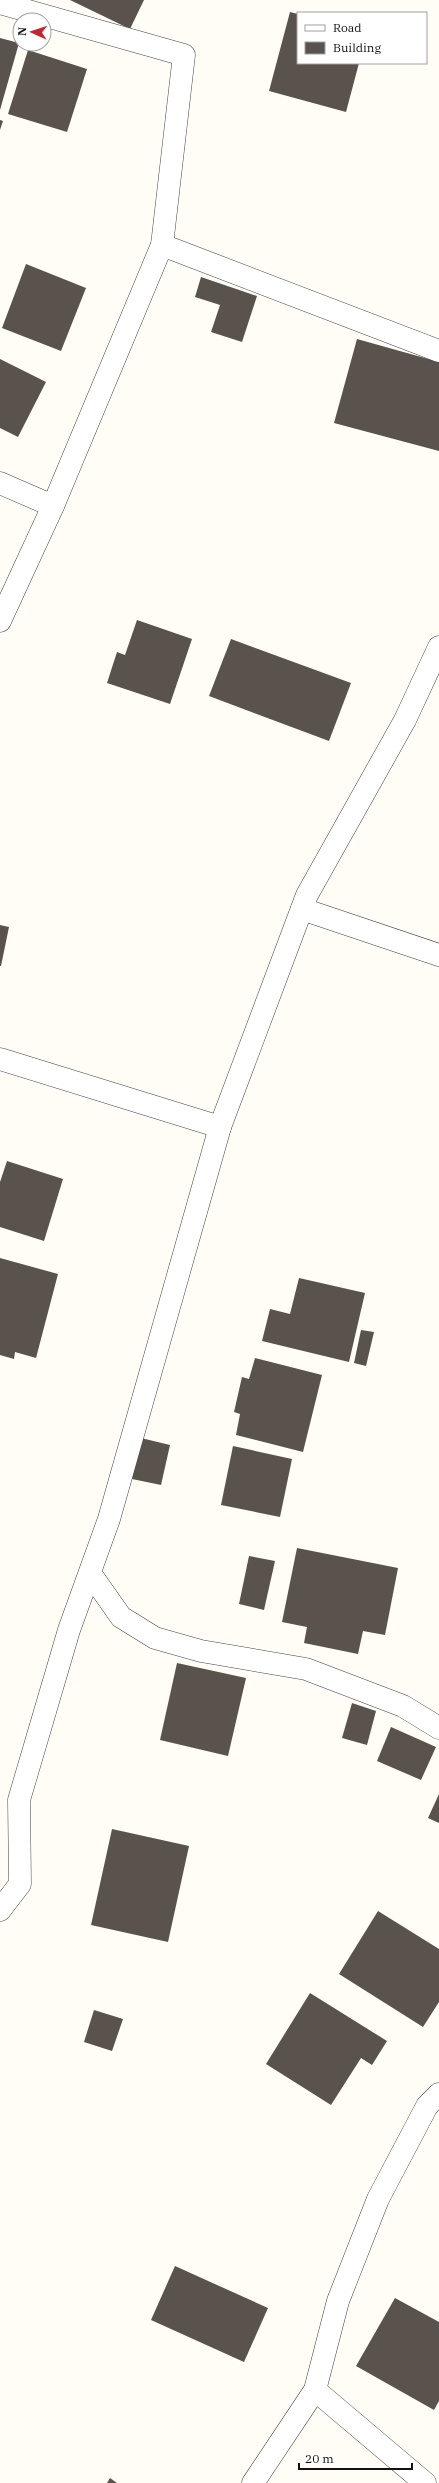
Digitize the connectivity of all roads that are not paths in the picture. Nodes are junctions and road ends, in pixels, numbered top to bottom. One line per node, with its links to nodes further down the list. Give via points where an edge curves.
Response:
1 (0, 3): 2 (street, via 184,55)
2 (162, 245): 3 (street); 5 (street)
3 (439, 351)
4 (0, 483): 5 (street)
5 (53, 506): 6 (street)
6 (0, 622)
7 (439, 647): 8 (street, via 405,720 307,895)
8 (302, 909): 9 (street); 11 (street)
9 (439, 955)
10 (0, 1059): 11 (street)
11 (220, 1127): 12 (street, via 109,1519)
12 (90, 1574): 13 (street, via 121,1617 155,1638 200,1651 306,1669 404,1706); 14 (street, via 69,1630 19,1800 20,1884)
13 (439, 1728)
14 (0, 1910)
15 (439, 2094): 16 (street, via 427,2106 378,2199 338,2302)
16 (315, 2390): 17 (street); 18 (street)
17 (253, 2483)
18 (425, 2483)

